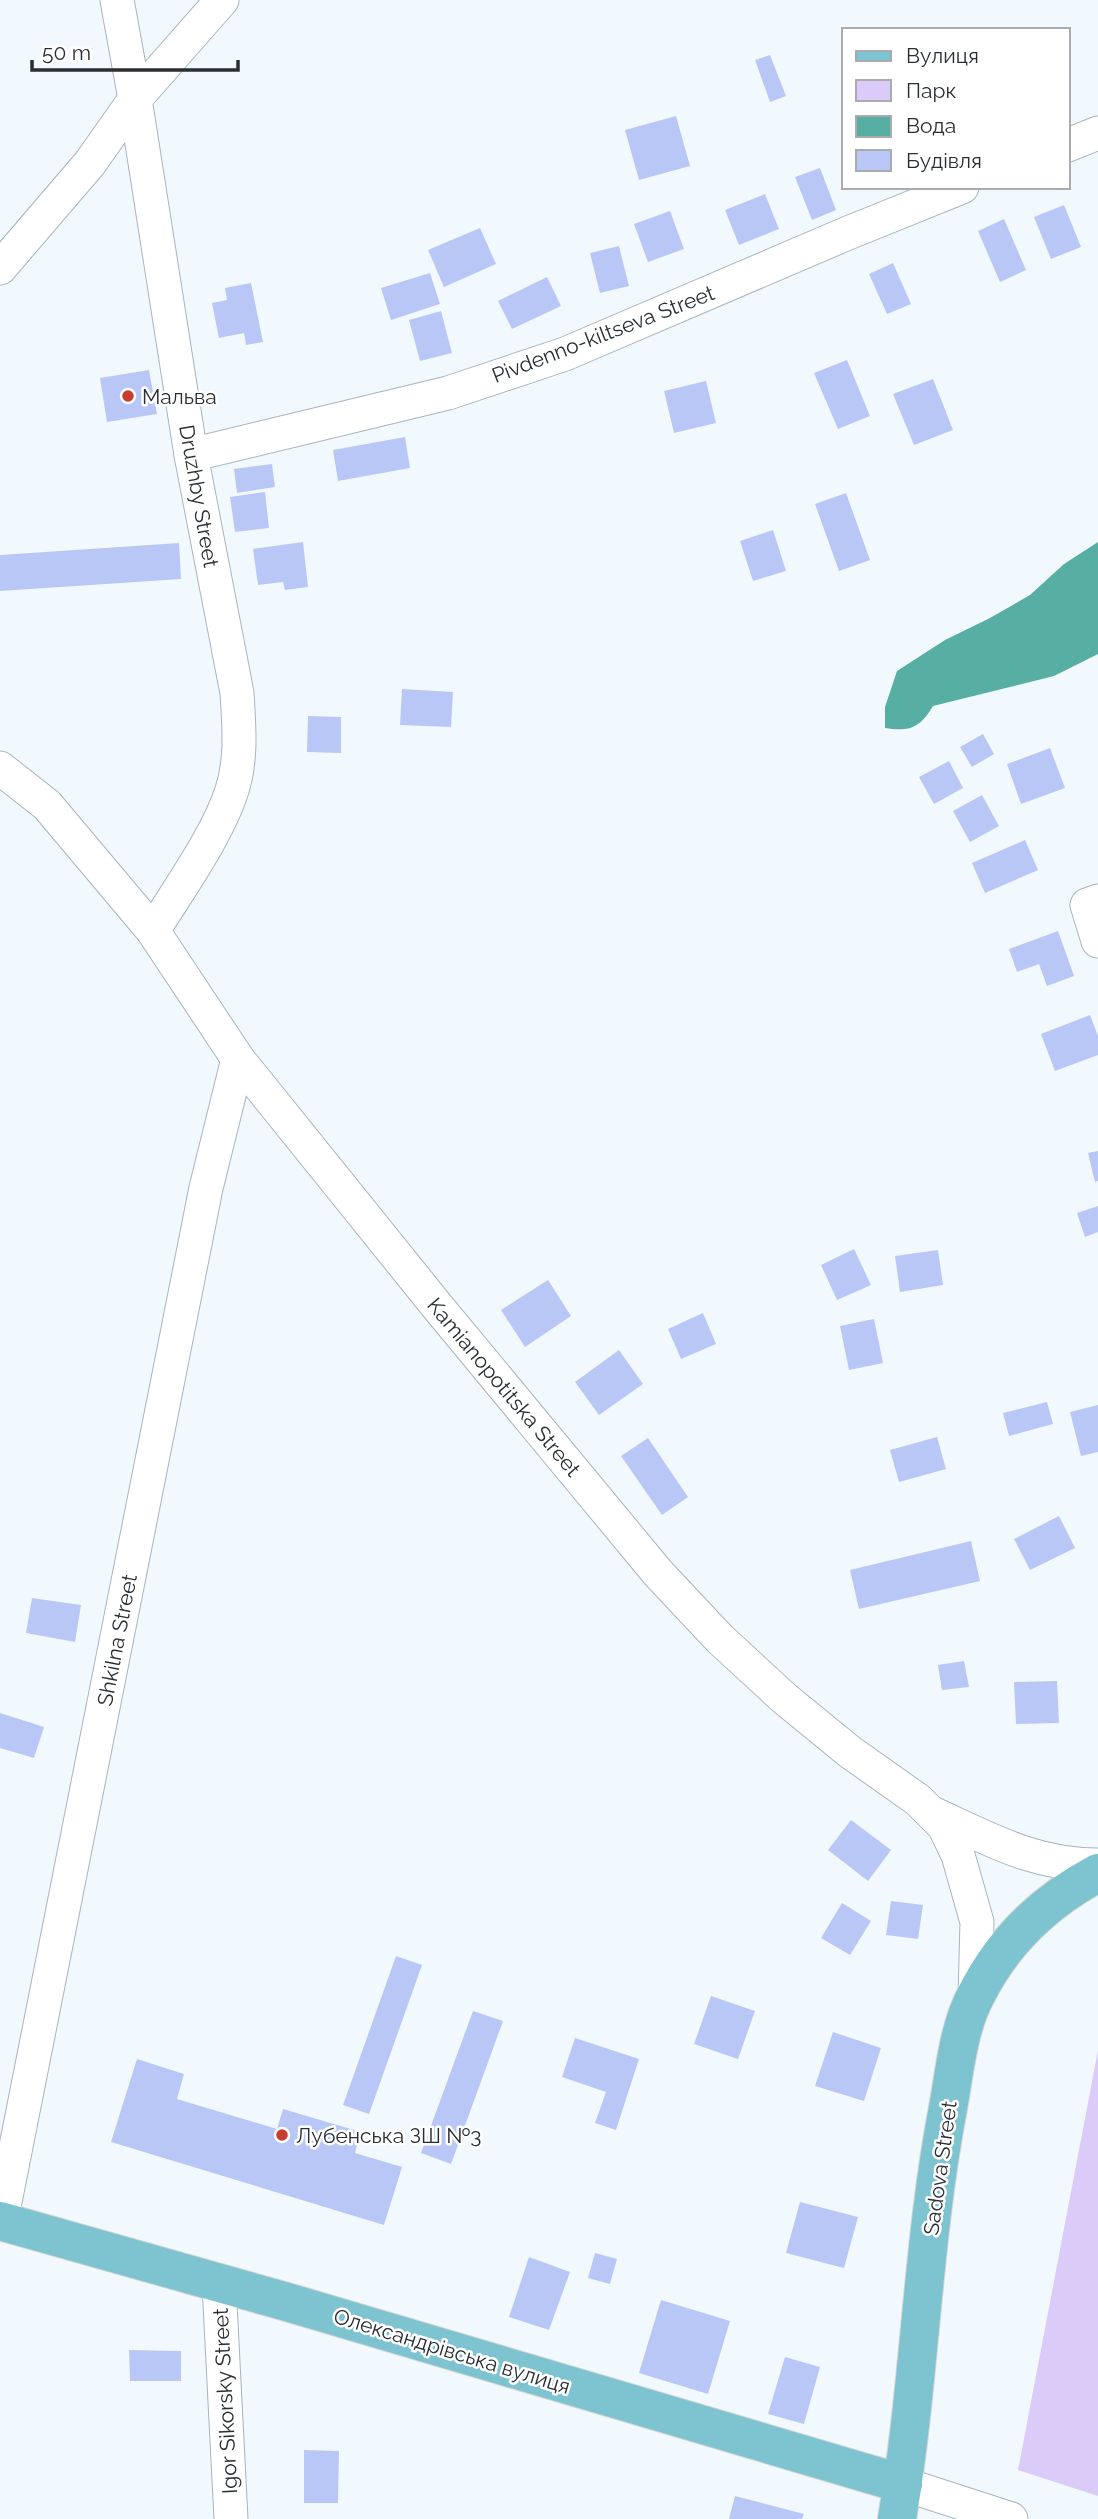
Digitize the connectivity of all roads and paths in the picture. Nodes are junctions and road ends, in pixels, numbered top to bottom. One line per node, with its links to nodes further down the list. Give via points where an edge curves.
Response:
1 (117, 0): 3 (street, Druzhby Street)
2 (222, 0): 3 (street)
3 (135, 99): 7 (street, via 90,163); 8 (street, Druzhby Street)
4 (1098, 133): 5 (street)
5 (1070, 144)
6 (957, 189): 8 (street, Pivdenno-kiltseva Street, via 565,354 448,393)
7 (0, 268)
8 (191, 455): 11 (street, Druzhby Street, via 237,694 238,760 220,821)
9 (0, 768): 11 (street, Kamianopotitska Street, via 47,805)
10 (1098, 901): 12 (street, via 1087,905)
11 (153, 931): 13 (street, Kamianopotitska Street)
12 (1098, 941)
13 (238, 1059): 14 (street, Kamianopotitska Street, via 659,1573 720,1639 784,1698); 18 (street, Shkilna Street, via 206,1188)
14 (929, 1811): 15 (street, via 1003,1848 1040,1859); 17 (street, Kamianopotitska Street, via 944,1826 958,1855 977,1922)
15 (1098, 1865)
16 (1098, 1873): 17 (main road, Sadova Street, via 1032,1918 990,1968)
17 (975, 1996): 20 (main road, Sadova Street, via 963,2027 939,2154)
18 (1, 2221): 19 (main road, Олександрівська вулиця)
19 (219, 2284): 20 (main road, Олександрівська вулиця, via 287,2302); 21 (street, Igor Sikorsky Street)
20 (900, 2502): 22 (street)
21 (231, 2519)
22 (1011, 2519)

